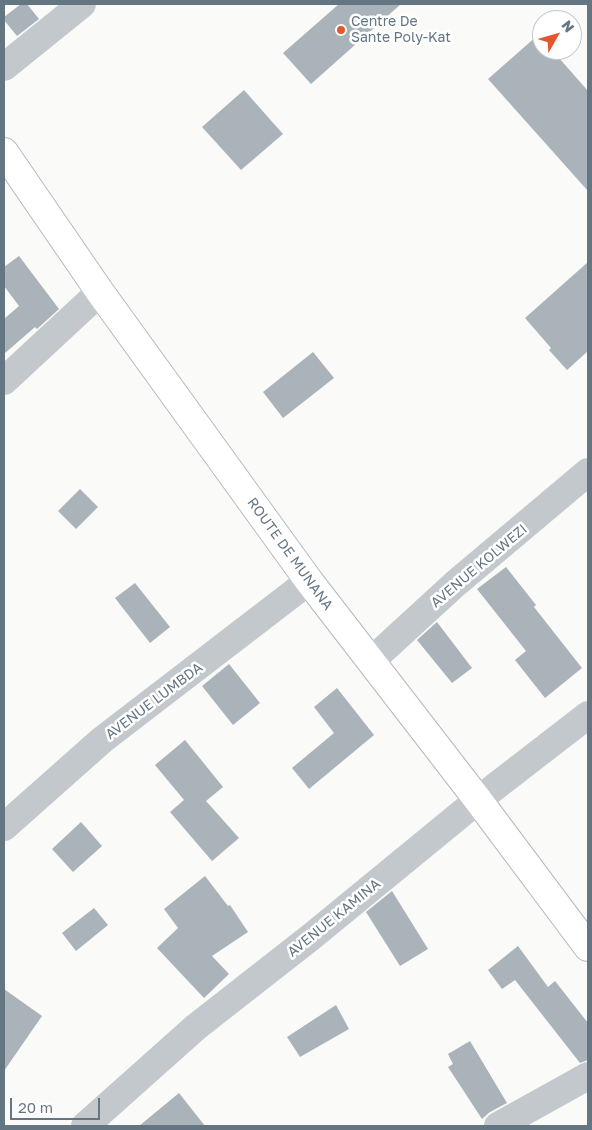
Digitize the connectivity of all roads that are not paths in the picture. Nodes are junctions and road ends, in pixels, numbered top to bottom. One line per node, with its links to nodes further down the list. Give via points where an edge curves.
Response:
1 (82, 4): 2 (street)
2 (4, 67)
3 (4, 152): 4 (main road, ROUTE DE MUNANA)
4 (100, 292): 5 (street); 7 (main road, ROUTE DE MUNANA)
5 (4, 381)
6 (588, 472): 8 (street, AVENUE KOLWEZI, via 455,584)
7 (310, 581): 8 (main road, ROUTE DE MUNANA); 11 (street, AVENUE LUMBDA, via 102,740)
8 (371, 661): 10 (main road, ROUTE DE MUNANA)
9 (588, 715): 10 (street, AVENUE KAMINA)
10 (478, 800): 12 (main road, ROUTE DE MUNANA); 14 (street, AVENUE KAMINA, via 196,1027)
11 (4, 827)
12 (588, 947)
13 (588, 1076): 15 (street)
14 (85, 1126)
15 (498, 1126)

